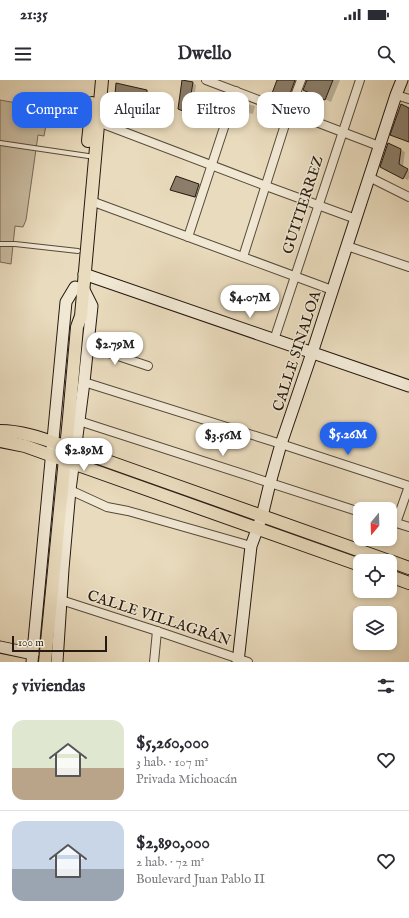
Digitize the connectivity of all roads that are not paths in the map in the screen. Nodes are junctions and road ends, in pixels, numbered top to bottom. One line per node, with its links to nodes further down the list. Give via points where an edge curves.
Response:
1 (94, 80): 18 (main road)
2 (102, 80): 12 (main road)
3 (206, 80): 7 (street)
4 (301, 80): 8 (street)
5 (360, 80): 15 (street, GUITIERREZ)
6 (402, 80): 9 (street, CALLE SINALOA)
7 (236, 91): 10 (street); 19 (street)
8 (297, 92)
9 (396, 94): 11 (street); 17 (street, CALLE SINALOA)
10 (257, 99)
11 (409, 100)
12 (98, 122): 18 (main road); 19 (street)
13 (324, 125): 15 (street)
14 (285, 128): 21 (street)
15 (342, 132): 17 (street); 24 (street, GUITIERREZ)
16 (0, 143): 18 (lane)
17 (379, 146): 20 (street, CALLE SINALOA)
18 (91, 156): 23 (main road); 29 (main road)
19 (211, 165): 21 (street); 26 (street)
20 (370, 177): 22 (street); 25 (street, CALLE SINALOA)
21 (266, 186): 24 (street); 30 (street)
22 (409, 197)
23 (91, 201): 26 (street); 32 (main road)
24 (318, 206): 25 (street); 33 (street, GUITIERREZ)
25 (356, 220): 28 (street, CALLE SINALOA)
26 (188, 237): 30 (street)
27 (0, 244): 29 (lane)
28 (347, 246): 31 (street); 35 (street, CALLE SINALOA)
29 (78, 251): 34 (main road)
30 (243, 257): 33 (street)
31 (409, 267)
32 (84, 274): 34 (main road); 36 (street)
33 (295, 276): 35 (street); 36 (street, GUITIERREZ)
34 (79, 288): 37 (street, via 92,306); 45 (street, via 66,302); 47 (main road, via 73,316 77,327)
35 (332, 290): 38 (street, CALLE SINALOA)
36 (274, 340): 38 (street)
37 (88, 346): 39 (street); 40 (street)
38 (312, 353): 41 (street); 46 (street, CALLE SINALOA)
39 (148, 366)
40 (84, 382): 42 (street); 46 (street)
41 (409, 386)
42 (79, 421): 47 (street); 50 (street)
43 (0, 431): 45 (main road, via 10,431)
44 (0, 441): 48 (main road, via 25,446)
45 (52, 442): 47 (main road); 48 (street)
46 (281, 444): 50 (street, CALLE SINALOA); 51 (street)
47 (71, 448): 49 (main road); 55 (main road)
48 (52, 456): 49 (main road); 69 (street)
49 (69, 461): 52 (street); 58 (main road); 71 (main road)
50 (270, 483): 53 (street); 55 (street, CALLE SINALOA)
51 (409, 486): 54 (street)
52 (70, 490): 59 (street, via 107,507); 66 (street)
53 (353, 510)
54 (397, 513)
55 (262, 516): 58 (street, CALLE SINALOA); 60 (main road)
56 (397, 524): 57 (street)
57 (409, 528)
58 (257, 529): 59 (street, CALLE SINALOA); 61 (main road)
59 (251, 546): 70 (street, CALLE SINALOA)
60 (370, 554)
61 (353, 563)
62 (397, 564): 63 (main road)
63 (409, 568)
64 (397, 579): 65 (main road)
65 (409, 583)
66 (61, 600): 67 (street, CALLE VILLAGRÁN); 72 (street)
67 (157, 631): 70 (street, CALLE VILLAGRÁN); 73 (street)
68 (0, 647): 69 (street)
69 (32, 658)
70 (241, 661)
71 (45, 662)
72 (57, 662)
73 (154, 662)

